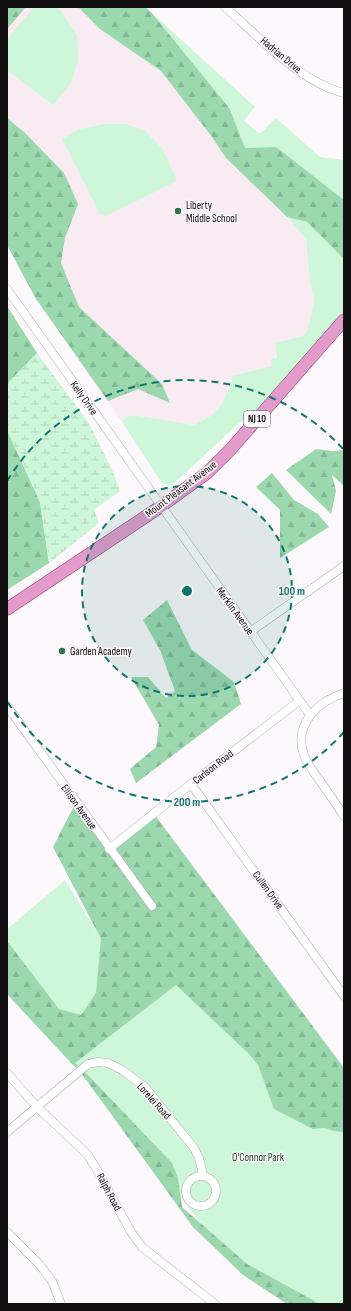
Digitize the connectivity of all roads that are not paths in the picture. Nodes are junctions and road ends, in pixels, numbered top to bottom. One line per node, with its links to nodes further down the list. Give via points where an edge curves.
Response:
1 (226, 7): 2 (street, Hadrian Drive, via 300,71 323,85)
2 (344, 93)
3 (7, 289): 5 (street, Kelly Drive)
4 (344, 321): 5 (main road, Mount Pleasant Avenue / NJ 10, via 230,450 207,473)
5 (160, 506): 7 (main road, Mount Pleasant Avenue / NJ 10); 8 (street, Merklin Avenue)
6 (344, 566): 8 (street)
7 (7, 608)
8 (250, 632): 10 (street, Merklin Avenue)
9 (344, 693): 12 (street, via 327,700)
10 (299, 701): 12 (street, Merklin Avenue); 13 (street, Carlson Road)
11 (7, 706): 15 (street, Ellison Avenue)
12 (310, 715): 14 (street, via 301,739 303,752 308,764)
13 (191, 784): 15 (street, Carlson Road); 17 (street, Cullen Drive)
14 (344, 816)
15 (110, 849): 16 (street, Ellison Avenue)
16 (152, 906)
17 (344, 996)
18 (7, 1073): 19 (street, Ralph Road)
19 (38, 1107): 20 (street, Lorelei Road); 21 (street, Lorelei Road, via 88,1064 108,1063 122,1070 145,1088 194,1148); 24 (street, Ralph Road, via 87,1154 142,1247)
20 (7, 1132)
21 (203, 1175)
22 (7, 1232): 23 (street, via 52,1281)
23 (61, 1304)
24 (215, 1304)

